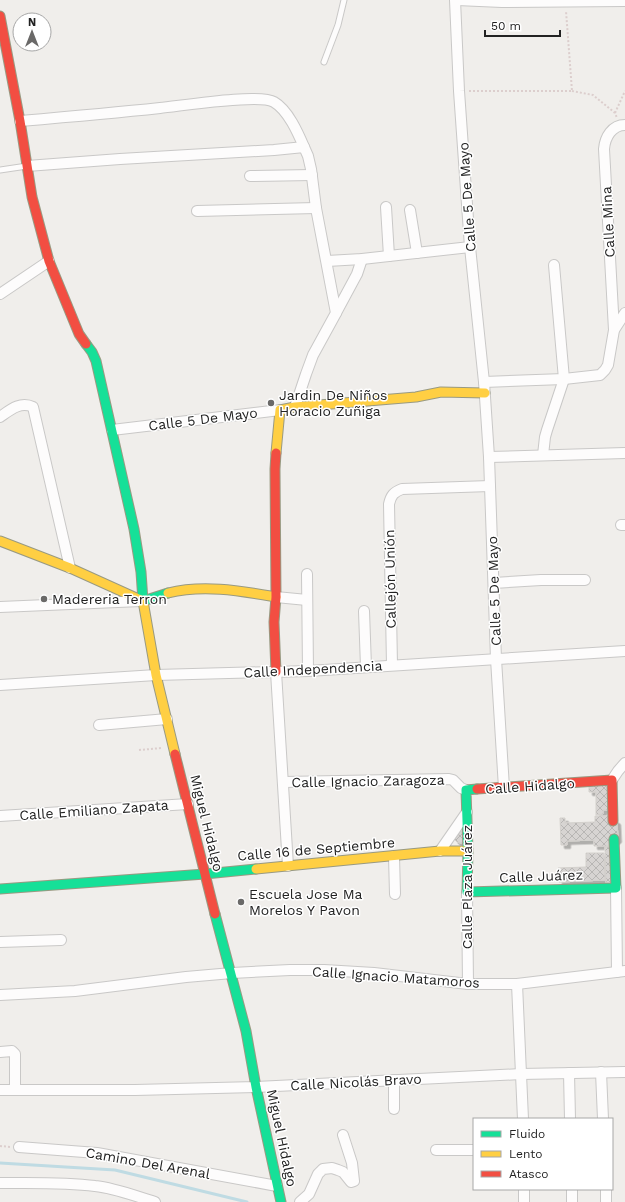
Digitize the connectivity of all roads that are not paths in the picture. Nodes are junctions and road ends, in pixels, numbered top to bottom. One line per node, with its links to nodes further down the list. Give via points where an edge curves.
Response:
1 (344, 0): 5 (lane)
2 (456, 0): 3 (street); 17 (street, Calle 5 De Mayo)
3 (625, 1)
4 (1, 22): 6 (street, Miguel Hidalgo)
5 (324, 62)
6 (20, 121): 8 (street, via 256,98 274,102 286,114 296,128); 9 (street, Miguel Hidalgo)
7 (622, 125): 27 (street, Calle Mina, via 610,131 604,149)
8 (304, 147): 9 (street); 11 (street)
9 (27, 166): 10 (lane); 21 (street, Miguel Hidalgo, via 32,197)
10 (0, 170)
11 (312, 175): 12 (street); 14 (street)
12 (250, 176)
13 (386, 207): 19 (street)
14 (316, 208): 16 (street); 22 (street)
15 (410, 210): 18 (street)
16 (197, 211)
17 (470, 247): 18 (street); 29 (street, Calle 5 De Mayo)
18 (416, 253): 19 (street)
19 (389, 256): 20 (street)
20 (362, 259): 22 (street); 25 (street, via 357,274)
21 (49, 261): 24 (street); 34 (street, Miguel Hidalgo, via 79,334 96,361)
22 (326, 261): 25 (street)
23 (554, 265): 28 (street)
24 (0, 294)
25 (336, 313): 31 (street, via 314,355)
26 (625, 313): 27 (street, Calle Mina)
27 (614, 330): 28 (street, Calle Mina, via 605,370 600,374)
28 (564, 379): 29 (street); 36 (street, via 547,430)
29 (484, 382): 30 (street, Calle 5 De Mayo)
30 (485, 393): 31 (street, Calle 5 De Mayo, via 441,392 416,397); 37 (street, Calle 5 De Mayo)
31 (295, 408): 32 (street, Calle 5 De Mayo)
32 (280, 410): 34 (street, Calle 5 De Mayo); 44 (street, via 275,469)
33 (0, 417): 40 (street, via 16,406 33,407)
34 (112, 430): 46 (street, Miguel Hidalgo, via 134,529)
35 (625, 453): 36 (street)
36 (544, 455): 37 (street)
37 (489, 457): 38 (street, Calle 5 De Mayo)
38 (490, 486): 43 (street, Calle 5 De Mayo); 51 (street, Callejón Unión, via 402,490 396,491 390,498)
39 (0, 541): 40 (street)
40 (70, 568): 46 (street)
41 (307, 574): 45 (street)
42 (586, 580): 43 (street)
43 (494, 583): 50 (street, Calle 5 De Mayo)
44 (276, 597): 45 (street); 46 (street, via 240,590 206,589 187,590); 54 (street)
45 (307, 600): 53 (street)
46 (143, 601): 47 (street); 55 (street, Miguel Hidalgo)
47 (0, 607)
48 (364, 611): 52 (street)
49 (625, 651): 50 (street, Calle Independencia)
50 (496, 659): 51 (street, Calle Independencia); 63 (street, Calle 5 De Mayo)
51 (392, 665): 52 (street, Calle Independencia)
52 (366, 667): 53 (street, Calle Independencia)
53 (308, 671): 54 (street, Calle Independencia)
54 (276, 672): 55 (street, Calle Independencia); 62 (street)
55 (156, 675): 56 (street, Calle Independencia); 57 (street, Miguel Hidalgo)
56 (0, 685)
57 (167, 719): 58 (street); 65 (street, Miguel Hidalgo)
58 (99, 726)
59 (625, 763): 61 (street)
60 (453, 780): 62 (street, Calle Ignacio Zaragoza); 64 (street, Calle Hidalgo)
61 (612, 780): 63 (street, Calle Hidalgo); 68 (street)
62 (284, 782): 75 (street)
63 (504, 788): 64 (street, Calle Hidalgo)
64 (466, 790): 66 (street, Calle Plaza Juárez)
65 (188, 804): 67 (street, Calle Emiliano Zapata); 76 (street, Miguel Hidalgo)
66 (467, 812): 70 (street); 71 (street, Calle Plaza Juárez)
67 (0, 816)
68 (613, 821)
69 (614, 839): 73 (street)
70 (440, 851): 71 (street, Calle 16 de Septiembre); 72 (street, Calle 16 de Septiembre)
71 (468, 851): 79 (street, Calle Plaza Juárez)
72 (394, 856): 75 (street, Calle 16 de Septiembre); 80 (street)
73 (615, 858): 74 (street); 78 (street)
74 (625, 858)
75 (288, 866): 76 (street, Calle 16 de Septiembre)
76 (205, 874): 77 (street, Calle 16 de Septiembre); 84 (street, Miguel Hidalgo)
77 (0, 888)
78 (616, 888): 79 (street, Calle Juárez); 83 (street)
79 (466, 892): 85 (street, Calle Plaza Juárez)
80 (395, 894)
81 (61, 940): 82 (street)
82 (0, 942)
83 (621, 971): 86 (street, Calle Ignacio Matamoros)
84 (232, 973): 85 (street, Calle Ignacio Matamoros, via 346,971); 87 (street, Calle Ignacio Matamoros, via 75,991); 94 (street, Miguel Hidalgo)
85 (468, 984): 86 (street, Calle Ignacio Matamoros)
86 (517, 984): 92 (street)
87 (0, 995)
88 (0, 1052): 96 (street, via 15,1053)
89 (601, 1072): 90 (street, Calle Nicolás Bravo); 91 (street, Calle Nicolás Bravo); 100 (street)
90 (625, 1072)
91 (569, 1073): 92 (street, Calle Nicolás Bravo); 99 (street)
92 (521, 1074): 93 (street, Calle Nicolás Bravo); 98 (street)
93 (394, 1080): 94 (street, Calle Nicolás Bravo); 97 (street)
94 (256, 1087): 96 (street, Calle Nicolás Bravo); 106 (street, Miguel Hidalgo)
95 (0, 1090): 96 (street, Calle Nicolás Bravo)
96 (15, 1090)
97 (394, 1109)
98 (523, 1118)
99 (570, 1118)
100 (603, 1118)
101 (343, 1135): 112 (street, via 352,1163 354,1181 351,1182 338,1170 323,1169 309,1194)
102 (19, 1147): 106 (street, Camino Del Arenal, via 97,1153)
103 (436, 1150): 104 (street)
104 (473, 1150)
105 (0, 1183): 110 (street, via 97,1186)
106 (277, 1186): 111 (street, Miguel Hidalgo)
107 (524, 1190): 113 (street)
108 (572, 1190): 114 (street)
109 (606, 1190): 115 (street)
110 (155, 1202)
111 (281, 1202)
112 (300, 1202)
113 (524, 1202)
114 (572, 1202)
115 (606, 1202)

